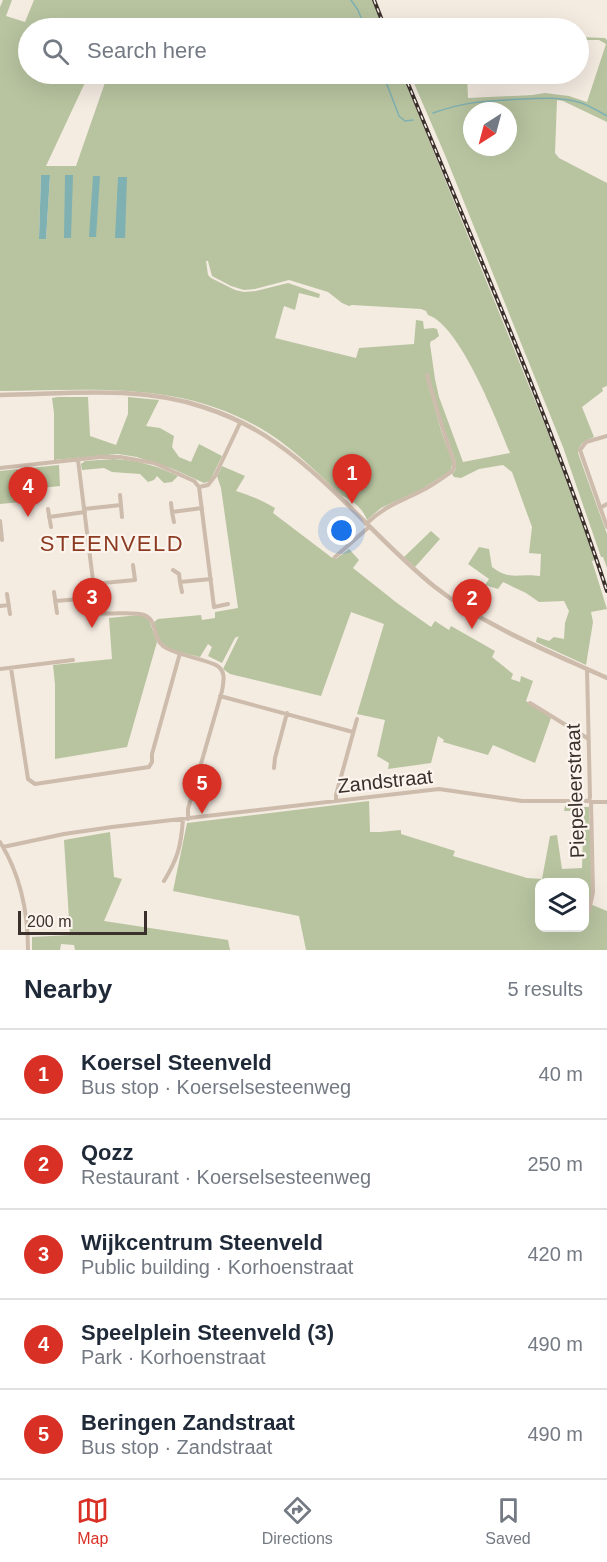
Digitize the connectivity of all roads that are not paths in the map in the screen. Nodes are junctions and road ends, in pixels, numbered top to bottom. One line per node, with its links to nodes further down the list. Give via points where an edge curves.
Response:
1 (427, 375): 21 (street, via 454,468 424,490 376,515)
2 (0, 395): 3 (street, via 155,396 203,407)
3 (240, 423): 7 (street, via 215,476 208,485); 21 (street, via 297,458)
4 (607, 436): 13 (street, via 586,442 580,450)
5 (78, 460): 6 (street); 7 (street, via 120,457 154,463); 15 (street)
6 (0, 468)
7 (199, 487): 12 (street)
8 (120, 495): 11 (street)
9 (171, 503): 16 (street)
10 (607, 504): 13 (street)
11 (121, 505): 15 (street); 18 (street)
12 (202, 508): 16 (street); 29 (street)
13 (600, 508): 23 (street)
14 (48, 509): 17 (street)
15 (84, 511): 17 (street); 31 (street)
16 (172, 512): 20 (street)
17 (50, 517): 22 (street)
18 (122, 517)
19 (0, 521): 24 (street)
20 (174, 522)
21 (368, 526): 26 (street); 46 (street, via 416,572 461,605 505,631)
22 (51, 527)
23 (607, 527)
24 (0, 530): 25 (street)
25 (2, 540)
26 (335, 557)
27 (133, 565): 31 (street, via 135,580)
28 (172, 570): 30 (street, via 179,574)
29 (210, 579): 30 (street); 37 (street, via 214,607)
30 (180, 582): 33 (street)
31 (93, 584): 35 (street)
32 (54, 592): 36 (street)
33 (182, 592)
34 (7, 594): 38 (street)
35 (94, 598): 36 (street); 42 (street, via 97,613 145,615 153,622 159,642)
36 (55, 601): 41 (street)
37 (228, 604)
38 (9, 605): 39 (street); 40 (street)
39 (0, 606)
40 (10, 614)
41 (57, 614)
42 (180, 653): 44 (street, via 149,767 35,784 28,779); 48 (street, via 220,667 224,677)
43 (73, 660): 44 (street)
44 (11, 668): 45 (street)
45 (0, 669)
46 (587, 669): 47 (street); 53 (street, Piepeleerstraat)
47 (607, 678)
48 (220, 696): 50 (street); 58 (street)
49 (530, 702): 53 (street)
50 (286, 713): 52 (street); 54 (street)
51 (357, 719): 52 (street)
52 (353, 732): 55 (street)
53 (588, 738): 56 (street, Piepeleerstraat)
54 (274, 768)
55 (336, 801): 56 (street, Zandstraat, via 440,789 516,800); 58 (street, Zandstraat)
56 (590, 801): 57 (street, Zandstraat); 61 (street, Piepeleerstraat, via 594,892)
57 (607, 802)
58 (186, 819): 59 (street, Zandstraat); 60 (street, via 178,857)
59 (2, 845): 62 (street, via 20,888)
60 (164, 881)
61 (589, 911)
62 (28, 950)

